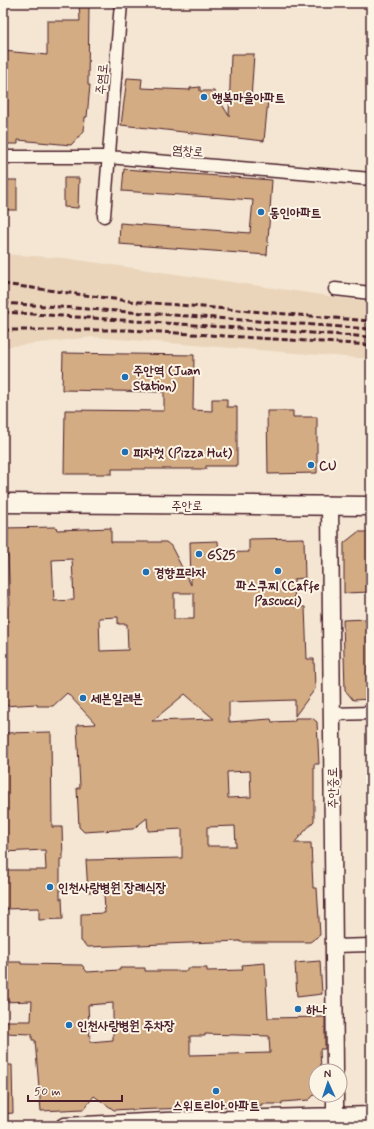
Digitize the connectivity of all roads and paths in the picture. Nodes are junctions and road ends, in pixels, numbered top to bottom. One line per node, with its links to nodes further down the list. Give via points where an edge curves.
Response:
1 (121, 3): 3 (street, 주염로)
2 (3, 156): 3 (street, 염창로)
3 (108, 158): 4 (street, 염창로); 5 (street, 주염로)
4 (371, 179)
5 (104, 216)
6 (335, 289): 7 (street)
7 (371, 292)
8 (3, 503): 9 (main road, 주안로)
9 (330, 505): 10 (main road, 주안로); 12 (street, 주안중로)
10 (371, 506)
11 (371, 713): 12 (street)
12 (332, 714): 13 (street, 주안중로)
13 (334, 946): 14 (street); 15 (street, 주안중로)
14 (371, 946)
15 (335, 1063)
16 (335, 1103): 18 (street)
17 (371, 1116): 18 (street)
18 (335, 1121): 19 (street, via 166,1121)
19 (64, 1126)

